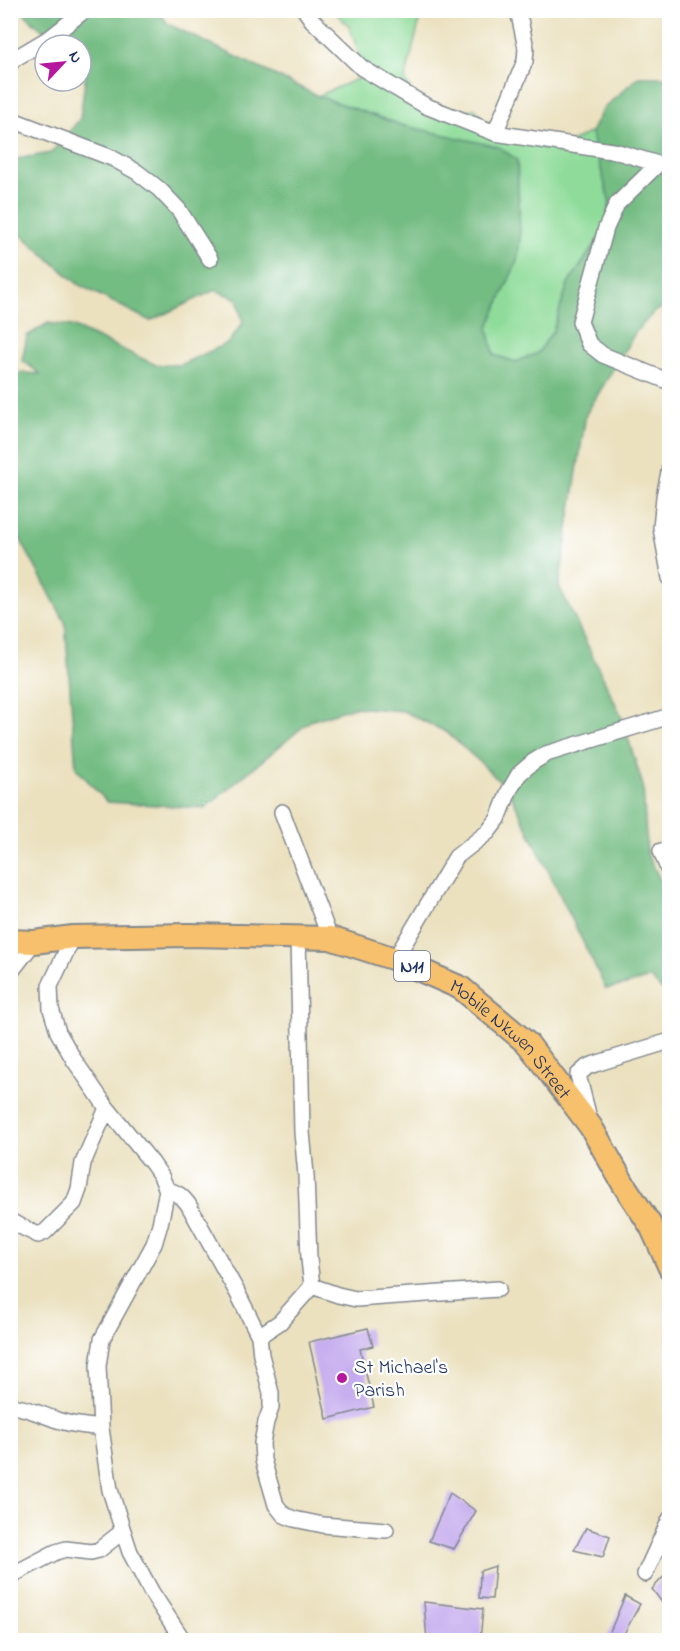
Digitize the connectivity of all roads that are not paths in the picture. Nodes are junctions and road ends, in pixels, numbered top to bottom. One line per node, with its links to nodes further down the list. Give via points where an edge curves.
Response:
1 (85, 10): 4 (street)
2 (305, 10): 6 (street, via 362,68 426,106)
3 (518, 10): 6 (street, via 525,61)
4 (10, 64)
5 (10, 119): 8 (street, via 137,171 179,210)
6 (495, 133): 7 (street, via 618,152)
7 (664, 164): 9 (street, via 617,204 606,228 580,322 589,344 603,355)
8 (210, 259)
9 (669, 382)
10 (669, 467): 11 (street, via 661,528)
11 (667, 555): 12 (street)
12 (669, 578)
13 (669, 716): 22 (street, via 546,754 519,774 498,819 456,857)
14 (282, 812): 19 (street)
15 (661, 851): 16 (street)
16 (669, 874)
17 (73, 937): 18 (highway, Mobile Nkwen Street / N11); 21 (highway, Mobile Nkwen Street / N11); 25 (street, via 50,986 51,1009 63,1042)
18 (298, 937): 19 (highway, Mobile Nkwen Street / N11); 30 (street, via 302,1132)
19 (330, 938): 22 (highway, Mobile Nkwen Street / N11)
20 (11, 941): 21 (highway, Mobile Nkwen Street / N11)
21 (34, 942): 23 (street)
22 (394, 958): 26 (highway, Mobile Nkwen Street / N11, via 461,988 528,1044)
23 (10, 973)
24 (669, 1041): 26 (street, via 595,1064 578,1075)
25 (107, 1108): 27 (street, via 153,1163); 28 (street, via 83,1163 74,1203 38,1235)
26 (591, 1127): 29 (highway, Mobile Nkwen Street / N11, via 651,1226)
27 (167, 1190): 32 (street, via 182,1196 188,1204); 34 (street, via 154,1244 102,1339 98,1366)
28 (10, 1221)
29 (669, 1268)
30 (312, 1286): 31 (street, via 356,1299); 32 (street, via 280,1322)
31 (498, 1289)
32 (259, 1336): 36 (street, via 271,1393 262,1451 276,1505 294,1519)
33 (10, 1406): 34 (street, via 74,1425)
34 (101, 1428): 37 (street, via 110,1490)
35 (669, 1519): 38 (street)
36 (386, 1530)
37 (123, 1531): 39 (street, via 99,1550 66,1549); 40 (street, via 152,1593)
38 (645, 1574)
39 (10, 1576)
40 (183, 1641)

